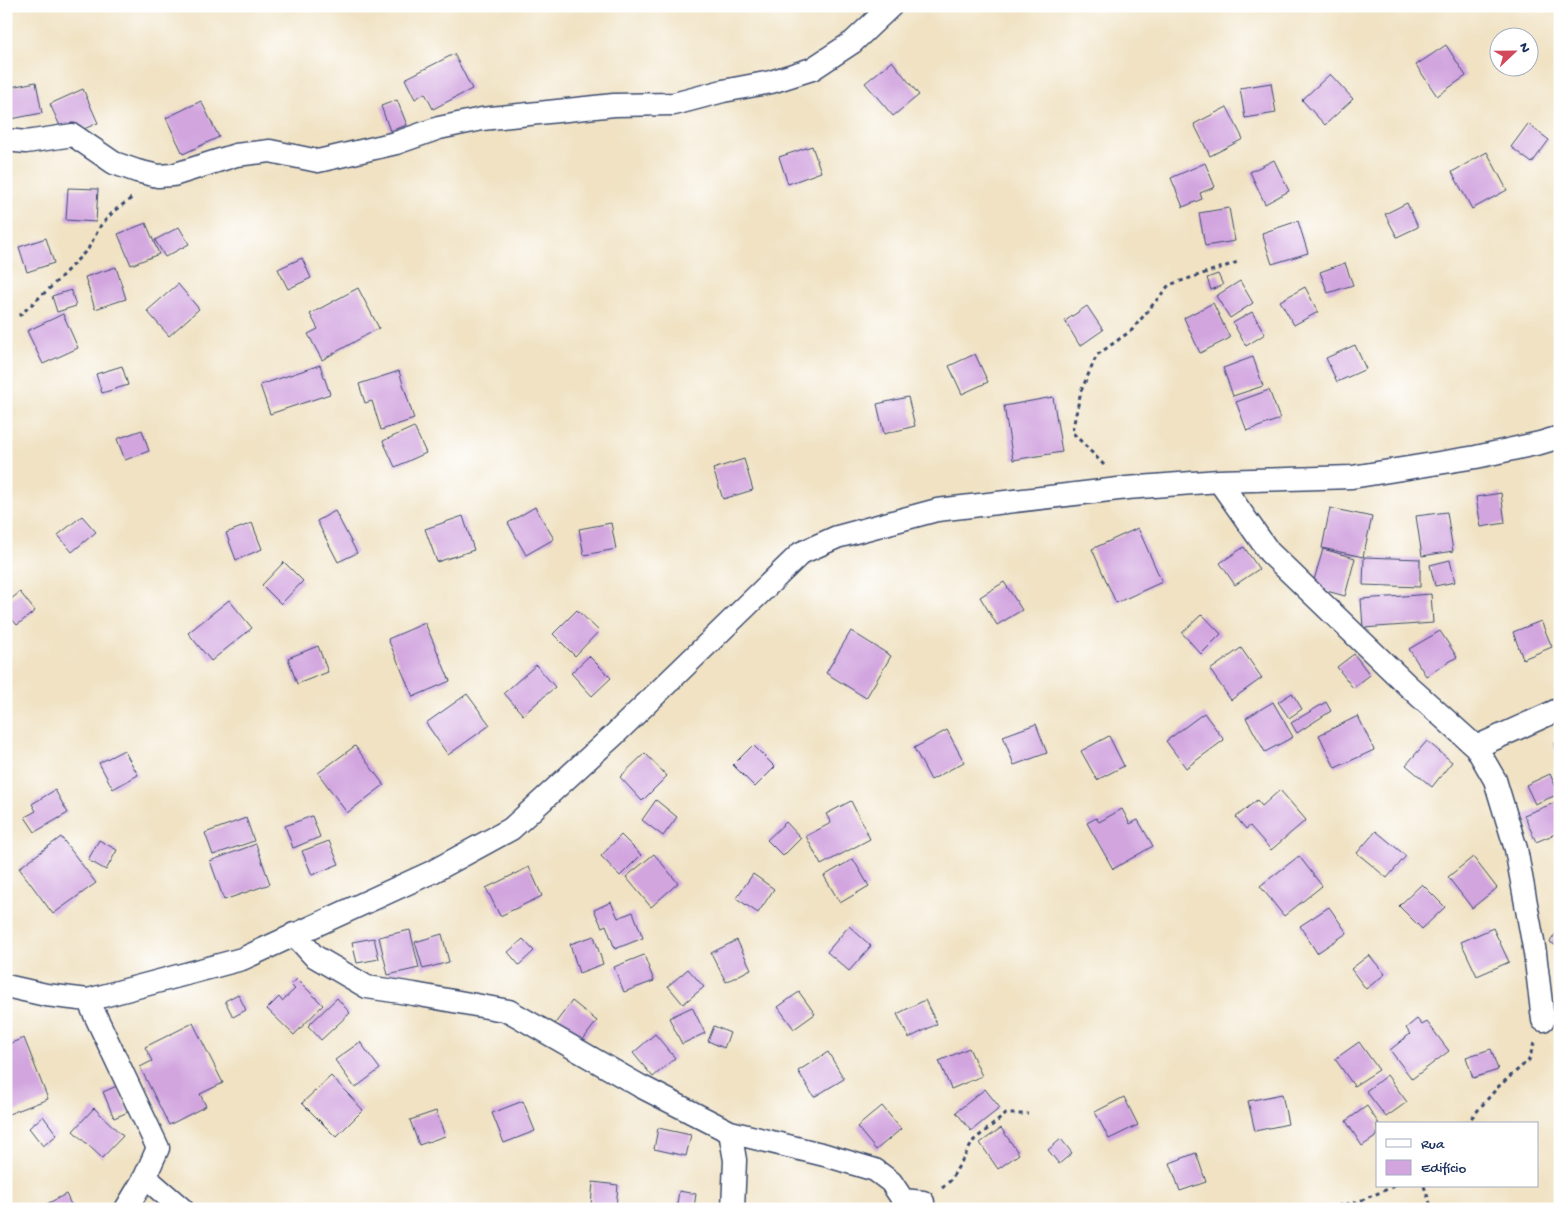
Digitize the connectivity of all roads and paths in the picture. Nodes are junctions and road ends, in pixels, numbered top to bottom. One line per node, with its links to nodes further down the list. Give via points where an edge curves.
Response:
1 (891, 6): 2 (street, via 853,42 812,68 771,82 674,104 614,105 482,120 439,128 396,143 318,161 270,150 236,155 173,175 158,176 114,163 73,135 26,142)
2 (6, 140)
3 (137, 196): 5 (path, via 114,211 88,250)
4 (1238, 262): 8 (path, via 1169,285 1132,330 1097,355 1081,391 1072,432)
5 (19, 316)
6 (1560, 437): 7 (street, via 1476,457 1352,477)
7 (1219, 481): 8 (street); 10 (street, via 1269,552)
8 (1127, 488): 11 (street, via 937,510 836,537 801,553 621,728 511,829 432,872)
9 (1560, 709): 10 (street)
10 (1476, 747): 14 (street, via 1496,780 1516,849 1535,953)
11 (294, 934): 13 (street, via 242,959); 17 (street, via 314,956 366,987 509,1011 640,1086)
12 (6, 986): 13 (street)
13 (88, 1000): 18 (street, via 158,1148)
14 (1543, 1020): 16 (path, via 1538,1026 1529,1060)
15 (1028, 1114): 21 (path, via 1006,1114 974,1140 950,1181)
16 (1468, 1122)
17 (730, 1132): 21 (street, via 875,1170 891,1182 903,1200); 24 (street, via 735,1160)
18 (145, 1177): 22 (street); 23 (street)
19 (1390, 1188): 25 (path, via 1357,1202)
20 (1425, 1188): 26 (path)
21 (924, 1202)
22 (126, 1209)
23 (182, 1209)
24 (733, 1209)
25 (1322, 1209)
26 (1432, 1209)

